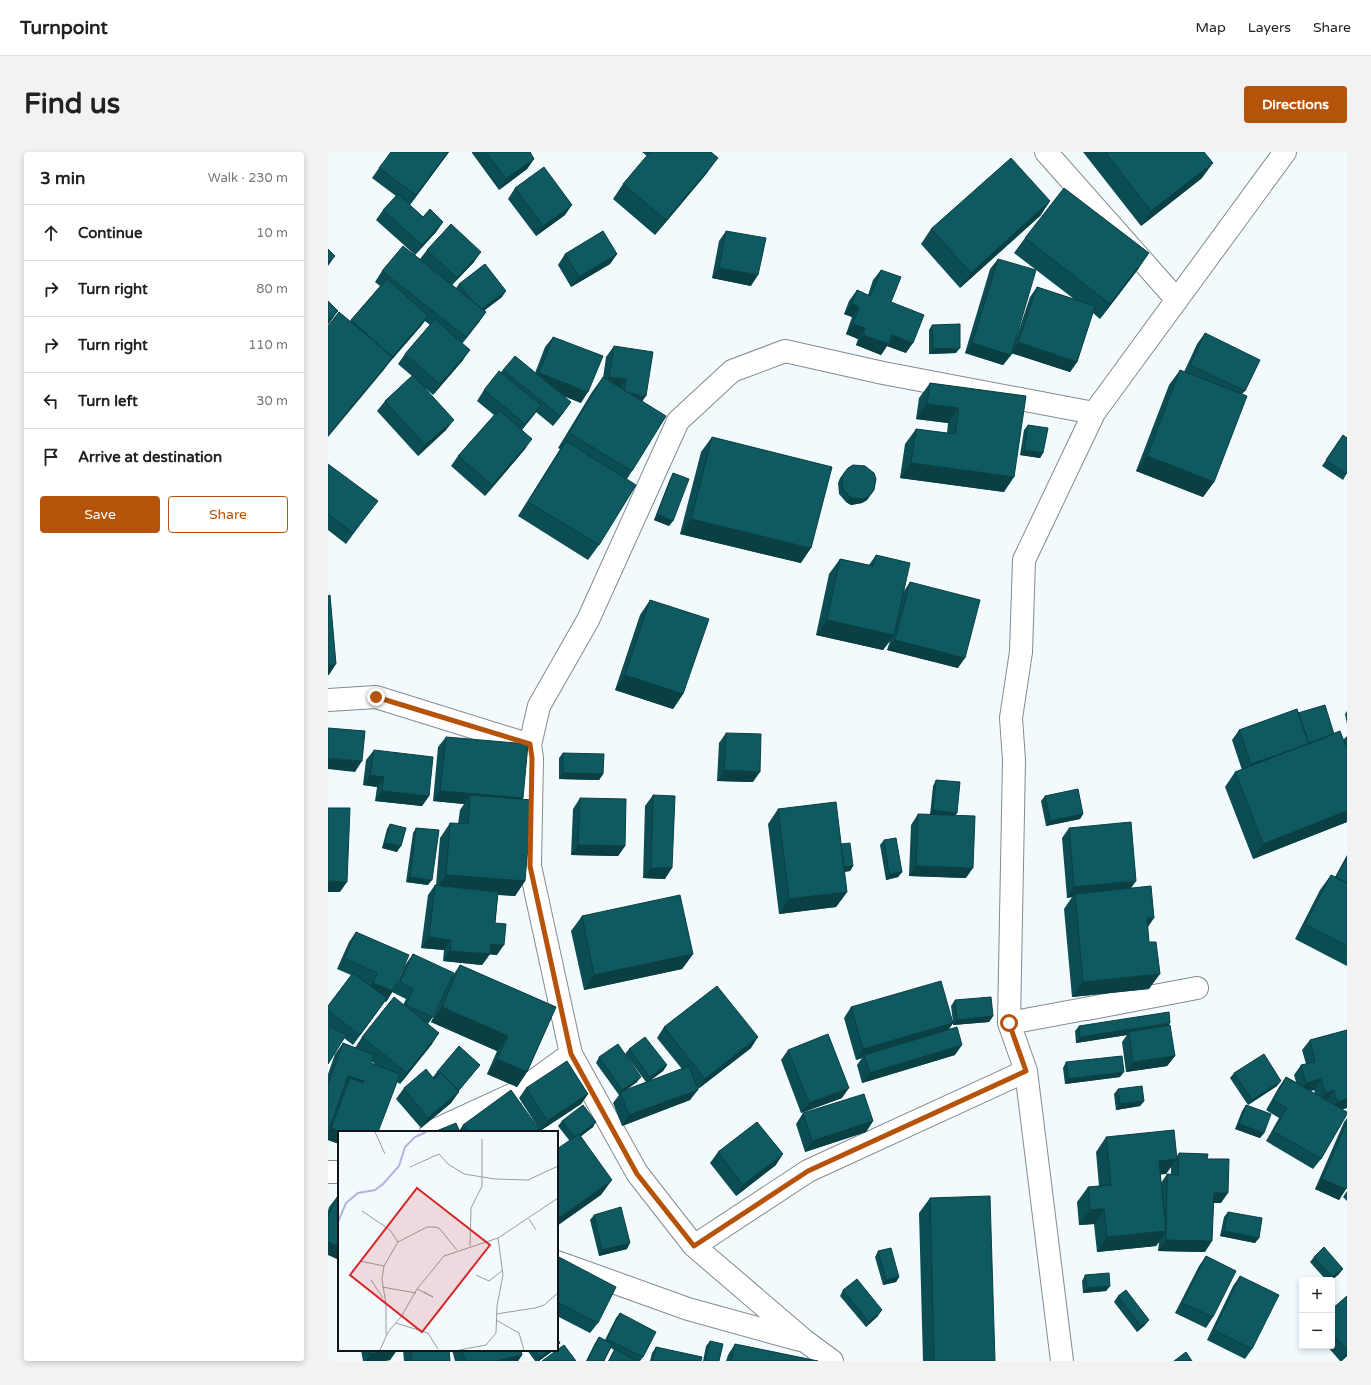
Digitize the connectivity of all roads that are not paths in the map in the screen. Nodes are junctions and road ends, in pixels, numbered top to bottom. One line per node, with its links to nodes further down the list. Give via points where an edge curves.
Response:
1 (1046, 152): 3 (street)
2 (1285, 152): 3 (street)
3 (1177, 300): 4 (street)
4 (1094, 414): 6 (street, via 883,373 785,350 732,371 678,421 588,620 539,706); 8 (street, via 1024,560 1021,652 1011,718 1014,790)
5 (328, 700): 6 (street, via 376,697)
6 (530, 744): 9 (street, via 530,866)
7 (1087, 1009): 8 (street, via 1196,988)
8 (1009, 1023): 10 (street)
9 (571, 1054): 11 (street, via 518,1092); 12 (street, via 637,1174)
10 (1026, 1071): 12 (street, via 808,1171); 16 (street)
11 (433, 1131)
12 (694, 1246): 14 (street)
13 (558, 1262): 14 (street, via 688,1309)
14 (805, 1342): 15 (street)
15 (832, 1361)
16 (1062, 1361)

